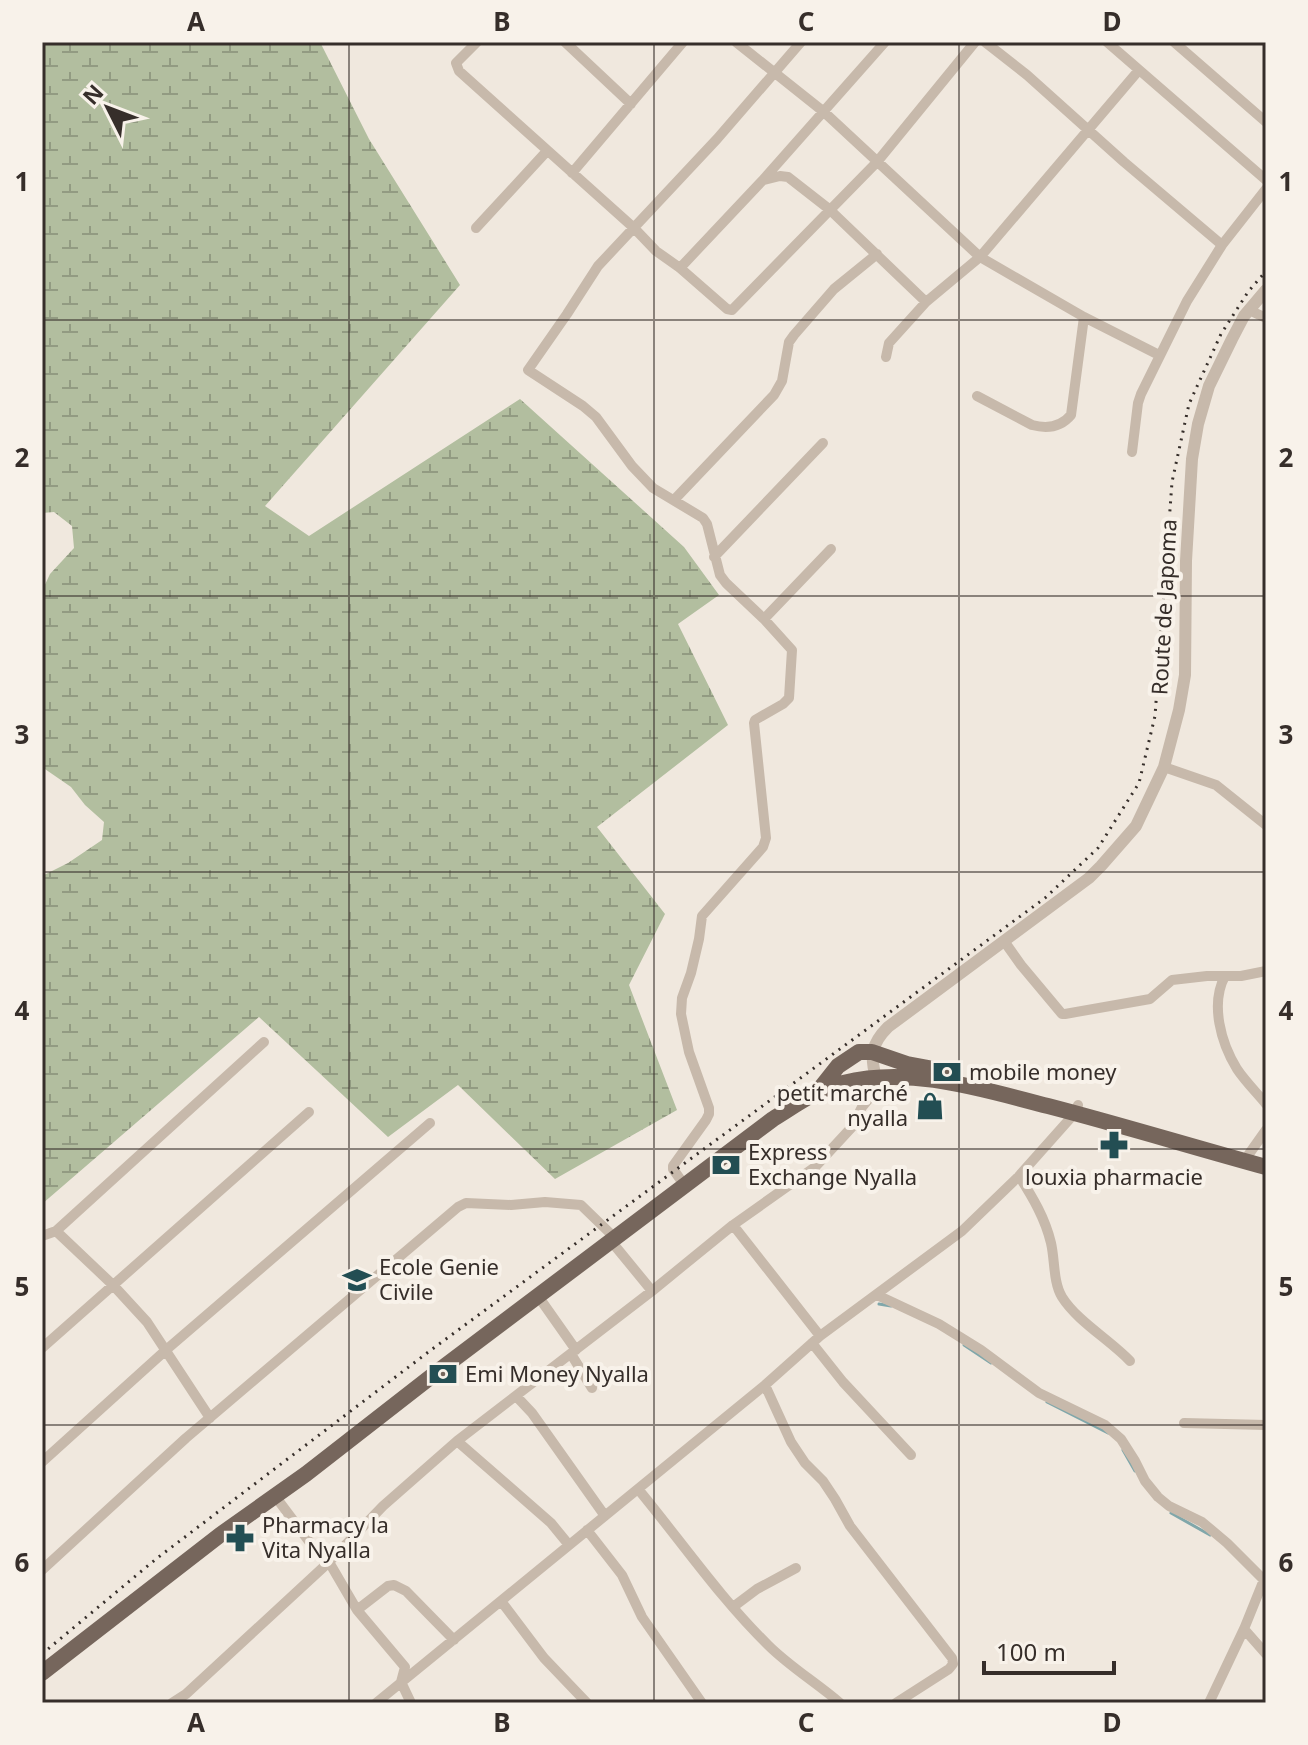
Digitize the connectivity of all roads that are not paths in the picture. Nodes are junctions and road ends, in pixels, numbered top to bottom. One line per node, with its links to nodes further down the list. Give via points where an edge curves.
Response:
1 (477, 42): 17 (street, via 457,67)
2 (565, 42): 13 (street)
3 (683, 42): 13 (street)
4 (736, 42): 12 (street)
5 (801, 42): 12 (street)
6 (885, 42): 14 (street)
7 (975, 42): 18 (street)
8 (985, 42): 16 (street)
9 (1107, 42): 11 (street)
10 (1174, 42): 15 (street)
11 (1139, 70): 16 (street); 20 (street)
12 (775, 72): 14 (street); 25 (street)
13 (631, 104): 19 (street)
14 (824, 112): 18 (street); 21 (street)
15 (1266, 122)
16 (1088, 129): 26 (street); 28 (street)
17 (547, 151): 19 (street); 24 (street)
18 (877, 162): 23 (street); 28 (street)
19 (572, 173): 25 (street)
20 (1266, 180)
21 (762, 181): 23 (street, via 788,177); 29 (street)
22 (1266, 189): 26 (street)
23 (829, 209): 27 (street); 29 (street, via 732,310)
24 (476, 228)
25 (634, 228): 29 (street); 40 (street, via 598,266 528,370 583,406 646,482)
26 (1222, 245): 35 (street)
27 (877, 254): 31 (street); 40 (street, via 834,289 794,335 774,395)
28 (980, 257): 31 (street); 33 (street)
29 (680, 268)
30 (1266, 290): 32 (street, Route de Japoma)
31 (926, 302): 36 (street, via 889,343)
32 (1249, 310): 34 (street); 44 (street, Route de Japoma, via 1209,386 1198,424 1186,561 1185,675)
33 (1084, 317): 35 (street); 37 (street, via 1071,415 1065,422 1032,425)
34 (1266, 318)
35 (1159, 355): 39 (street, via 1138,403)
36 (886, 357)
37 (977, 396)
38 (823, 443): 42 (street)
39 (1132, 452)
40 (674, 500): 42 (street, via 707,524)
41 (831, 549): 43 (street)
42 (714, 557): 43 (street, via 726,583)
43 (764, 619): 63 (street, via 792,650 789,698 754,723 766,831 763,847 702,916 682,998 689,1052 709,1108 673,1166)
44 (1164, 767): 45 (street, via 1216,785); 46 (street, Route de Japoma, via 1136,826 1101,866)
45 (1266, 825)
46 (1004, 941): 48 (street, via 1062,1014 1150,999 1172,980); 50 (street, Route de Japoma, via 888,1027)
47 (1266, 971): 48 (street)
48 (1225, 976): 54 (street, via 1217,1009 1223,1037 1237,1068)
49 (264, 1042): 65 (street)
50 (872, 1052): 51 (main road); 52 (street); 53 (main road, via 851,1055)
51 (934, 1074): 52 (main road); 55 (main road)
52 (876, 1078): 53 (main road); 64 (street, via 875,1091 841,1141 815,1167)
53 (819, 1090): 63 (main road)
54 (1266, 1104)
55 (1077, 1109): 59 (main road); 61 (main road); 62 (street)
56 (309, 1112): 68 (street)
57 (430, 1123): 74 (street)
58 (1266, 1130): 59 (street)
59 (1249, 1154): 60 (main road)
60 (1266, 1159)
61 (1266, 1167)
62 (1019, 1176): 70 (street, via 962,1231); 76 (street, via 1047,1227 1060,1294)
63 (685, 1186): 67 (main road)
64 (733, 1225): 69 (street); 72 (street)
65 (56, 1231): 66 (street); 68 (street)
66 (42, 1236)
67 (613, 1240): 69 (street); 71 (main road); 80 (street, via 581,1205 466,1203)
68 (113, 1285): 73 (street); 74 (street)
69 (652, 1291): 75 (street)
70 (877, 1295): 72 (street); 94 (street, via 939,1324 1039,1393 1105,1425 1121,1439 1158,1497 1202,1522)
71 (538, 1296): 75 (street); 87 (main road)
72 (816, 1339): 77 (street); 84 (street, via 843,1382)
73 (42, 1348)
74 (166, 1350): 80 (street); 85 (street)
75 (573, 1352): 78 (street); 79 (street)
76 (1130, 1361)
77 (765, 1385): 86 (street); 110 (street, via 805,1463 952,1658 949,1669)
78 (592, 1388)
79 (516, 1396): 83 (street); 88 (street)
80 (210, 1418): 93 (street)
81 (1184, 1423): 82 (street)
82 (1266, 1425)
83 (457, 1441): 90 (street); 91 (street)
84 (911, 1455)
85 (42, 1462)
86 (638, 1489): 88 (street); 96 (street)
87 (275, 1496): 91 (street); 101 (main road)
88 (605, 1516): 89 (street)
89 (587, 1530): 90 (street); 108 (street, via 622,1575 642,1617)
90 (569, 1545): 95 (street)
91 (329, 1562): 97 (street); 103 (street)
92 (796, 1568): 96 (street)
93 (42, 1570)
94 (1265, 1579): 98 (street)
95 (501, 1601): 99 (street); 107 (street)
96 (733, 1607): 109 (street, via 769,1646)
97 (357, 1610): 99 (street, via 394,1585); 102 (street, via 405,1667)
98 (1244, 1629): 100 (street); 111 (street)
99 (454, 1640): 102 (street)
100 (1266, 1654)
101 (42, 1673)
102 (401, 1682): 105 (street); 106 (street)
103 (190, 1698): 104 (street)
104 (172, 1703)
105 (376, 1703)
106 (411, 1703)
107 (587, 1703)
108 (702, 1703)
109 (840, 1703)
110 (896, 1703)
111 (1209, 1703)

